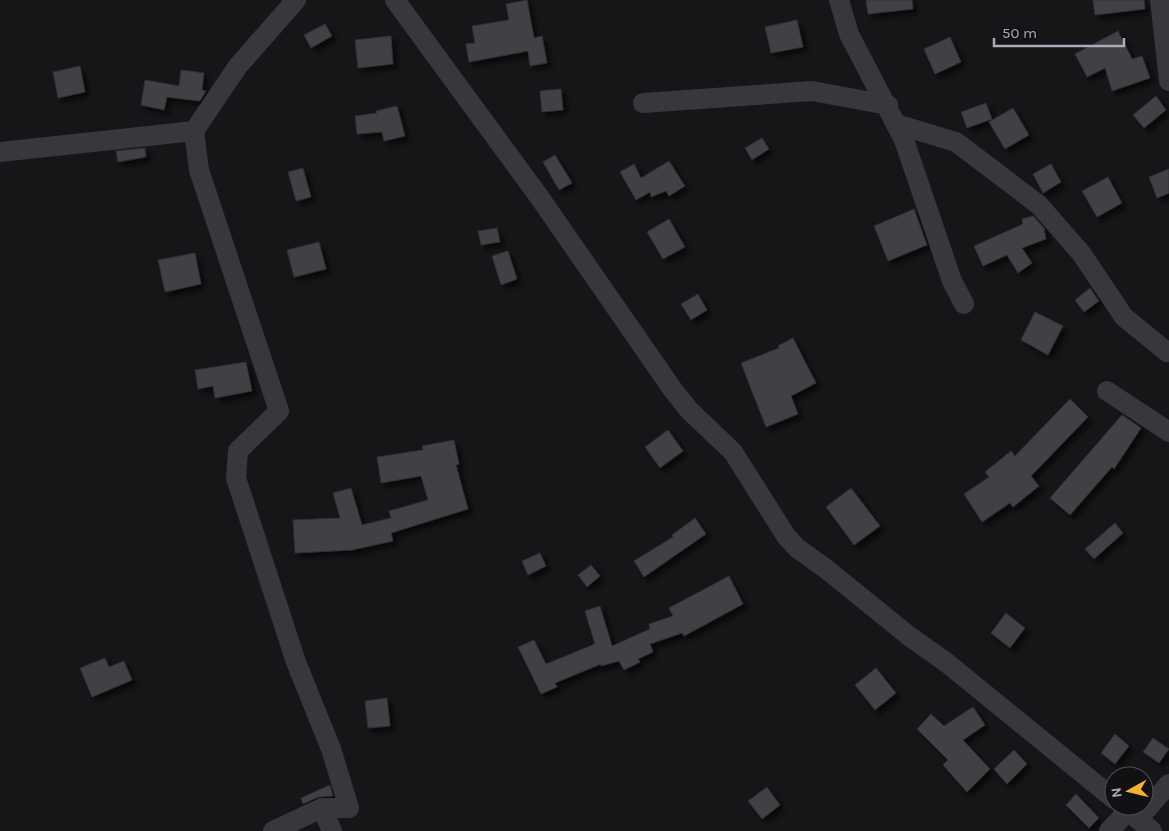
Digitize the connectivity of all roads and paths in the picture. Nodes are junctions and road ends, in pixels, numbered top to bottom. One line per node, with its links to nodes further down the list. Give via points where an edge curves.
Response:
1 (296, 0): 9 (street, via 238,66)
2 (396, 0): 16 (street, via 540,198 673,390 733,452 786,536)
3 (839, 0): 7 (street, via 849,34)
4 (1160, 0): 5 (street)
5 (1169, 81)
6 (643, 103): 7 (street, via 812,91)
7 (888, 105): 8 (street)
8 (896, 124): 11 (street, via 952,281); 12 (street, via 956,142 1039,205 1081,253 1124,317 1166,352)
9 (194, 131): 10 (street); 18 (street, via 199,170 279,411 238,451 236,478 296,662 331,749 349,808)
10 (0, 152)
11 (964, 304)
12 (1169, 351)
13 (1107, 391): 14 (street)
14 (1169, 432)
15 (1169, 784): 17 (street)
16 (1104, 791)
17 (1154, 795)
18 (322, 808): 20 (street); 21 (street)
19 (1127, 816): 22 (street)
20 (273, 831)
21 (332, 831)
22 (1109, 831)

